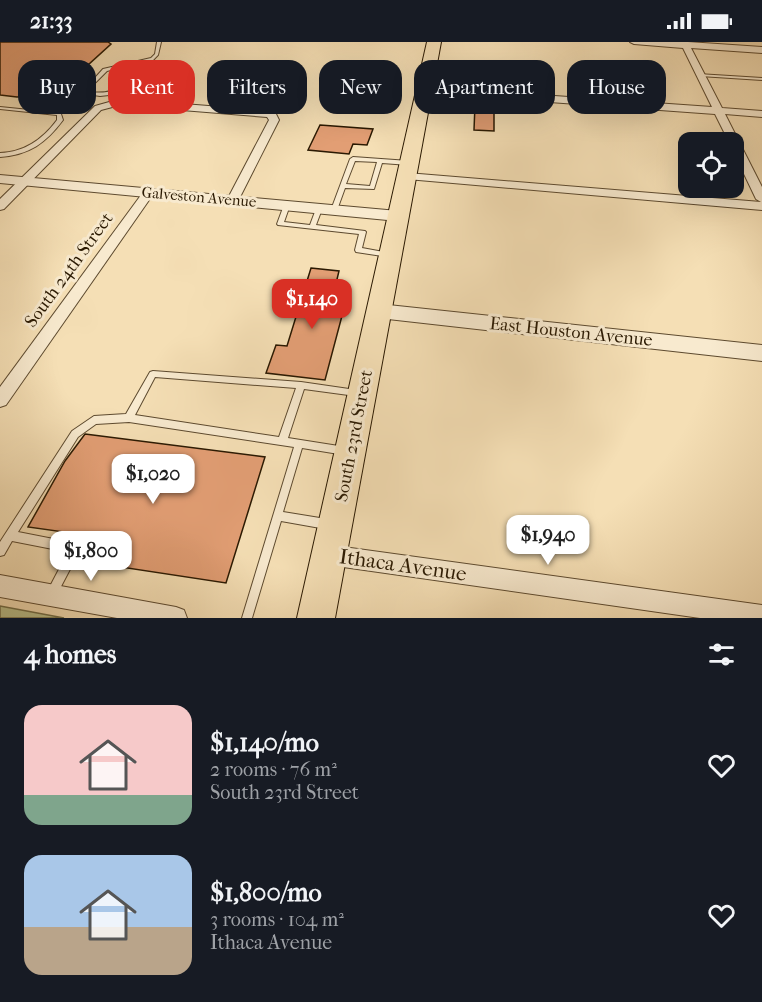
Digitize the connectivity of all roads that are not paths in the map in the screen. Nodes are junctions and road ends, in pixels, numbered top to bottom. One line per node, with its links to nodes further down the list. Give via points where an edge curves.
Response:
1 (159, 42): 6 (lane)
2 (434, 42): 7 (main road, South 23rd Street)
3 (634, 42): 4 (street)
4 (685, 44): 5 (street); 8 (street)
5 (762, 50)
6 (152, 59): 6 (lane, via 105,70 87,89 98,95 121,91)
7 (430, 60)
8 (700, 75): 9 (lane); 12 (street)
9 (762, 79)
10 (555, 99): 12 (street)
11 (0, 108): 15 (lane, via 50,112 59,114 60,120 34,147)
12 (718, 111): 14 (street); 22 (street)
13 (419, 114): 17 (main road, South 23rd Street)
14 (762, 114)
15 (0, 155)
16 (380, 161): 17 (lane); 20 (lane, via 353,159); 20 (lane, via 372,188)
17 (408, 169): 26 (street); 28 (main road, South 23rd Street)
18 (0, 179): 19 (street, Galveston Avenue)
19 (25, 181): 21 (street, Galveston Avenue); 23 (street, via 98,108 120,102 271,114 274,120); 25 (street)
20 (343, 186): 27 (lane)
21 (148, 193): 23 (street, Galveston Avenue); 35 (street, South 24th Street)
22 (762, 199)
23 (233, 200): 24 (street, Galveston Avenue)
24 (286, 205): 27 (street, Galveston Avenue); 29 (lane, via 280,224)
25 (0, 206)
26 (762, 206)
27 (326, 209): 28 (street, Galveston Avenue); 29 (lane)
28 (398, 216): 30 (main road, South 23rd Street)
29 (312, 227): 30 (lane, via 363,232 358,250)
30 (390, 255): 31 (main road, South 23rd Street)
31 (379, 311): 32 (street, East Houston Avenue); 34 (main road, South 23rd Street)
32 (762, 353)
33 (301, 385): 34 (lane); 36 (lane, via 153,374); 37 (lane)
34 (362, 394): 39 (main road, South 23rd Street)
35 (0, 400)
36 (129, 418): 37 (lane); 42 (lane, via 94,420 75,434)
37 (282, 442): 38 (lane)
38 (299, 444): 39 (lane); 40 (lane)
39 (351, 452): 41 (main road, South 23rd Street)
40 (277, 516): 41 (lane); 49 (lane)
41 (336, 526): 44 (main road, South 23rd Street)
42 (10, 536): 43 (lane); 46 (lane, via 75,548)
43 (0, 551)
44 (329, 555): 47 (street, Ithaca Avenue); 50 (main road, South 23rd Street)
45 (0, 586): 46 (street)
46 (50, 595): 48 (street)
47 (762, 616)
48 (176, 618)
49 (248, 618)
50 (316, 618)

